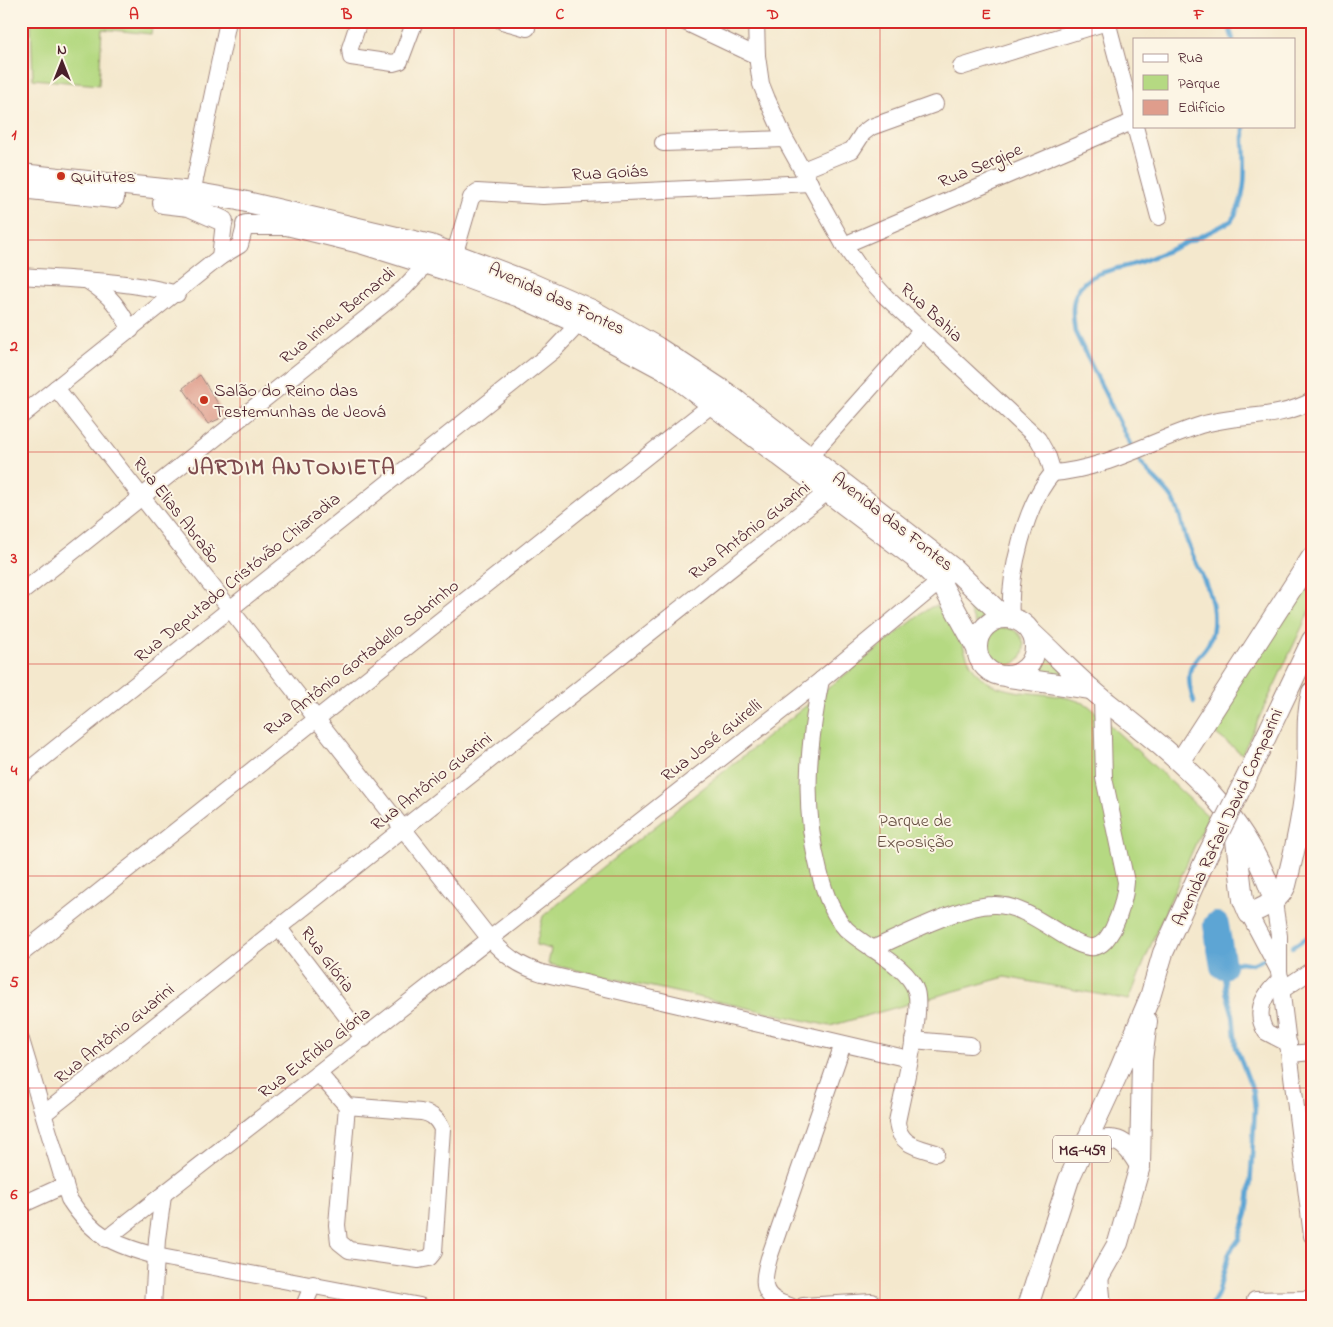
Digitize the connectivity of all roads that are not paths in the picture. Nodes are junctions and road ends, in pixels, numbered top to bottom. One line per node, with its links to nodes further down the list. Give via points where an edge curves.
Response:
1 (228, 21): 20 (street)
2 (359, 21): 3 (street, via 350,48 351,57 396,63)
3 (415, 21)
4 (502, 21): 8 (street)
5 (683, 21): 9 (street)
6 (756, 21): 9 (street, Rua Bahia)
7 (1107, 21): 10 (street); 12 (street)
8 (527, 28)
9 (757, 56): 15 (street, Rua Bahia, via 761,84)
10 (961, 67)
11 (935, 104): 18 (street, via 870,127 852,150)
12 (1132, 122): 13 (street); 25 (street, Rua Sergipe)
13 (1133, 126)
14 (1134, 128): 22 (street)
15 (785, 139): 16 (street); 18 (street, Rua Bahia)
16 (664, 143)
17 (21, 174): 20 (main road, Avenida das Fontes)
18 (806, 177): 25 (street, Rua Bahia); 28 (street, Rua Goiás, via 543,196 477,192 471,198)
19 (21, 188): 20 (main road, Avenida das Fontes)
20 (191, 199): 21 (main road, Avenida das Fontes); 23 (main road, Avenida das Fontes)
21 (238, 200): 23 (main road, via 223,207); 24 (main road, via 249,208 250,218); 26 (main road, Avenida das Fontes)
22 (1158, 217)
23 (223, 222): 24 (main road, via 234,229); 27 (street)
24 (245, 225): 26 (main road, Avenida das Fontes, via 296,227 360,243); 27 (street, via 240,245)
25 (844, 245): 34 (street, Rua Bahia, via 873,283)
26 (428, 254): 28 (main road, Avenida das Fontes); 42 (street, Rua Irineu Bernardi, via 404,288)
27 (220, 257): 31 (street)
28 (452, 261): 32 (main road, Avenida das Fontes)
29 (21, 276): 30 (street)
30 (88, 281): 31 (street, via 150,287); 33 (street, via 117,304)
31 (177, 294): 33 (street)
32 (585, 317): 36 (main road, Avenida das Fontes, via 657,347); 46 (street, Rua Deputado Cristóvão Chiaradia, via 553,351)
33 (131, 330): 35 (street)
34 (922, 330): 39 (street); 40 (street, Rua Bahia, via 1038,439)
35 (56, 388): 38 (street); 42 (street, Rua Elias Abraão)
36 (720, 398): 39 (main road, Avenida das Fontes); 41 (main road, Avenida das Fontes); 55 (street, Rua Antônio Gortadello Sobrinho)
37 (1312, 401): 40 (street, via 1278,415 1224,420 1101,465)
38 (21, 416)
39 (810, 456): 41 (main road, Avenida das Fontes)
40 (1053, 473): 47 (street, via 1032,506 1012,580)
41 (836, 486): 44 (main road, Avenida das Fontes); 60 (street, Rua Antônio Guarini)
42 (142, 497): 45 (street, Rua Irineu Bernardi); 46 (street, Rua Elias Abraão)
43 (1312, 556): 57 (main road)
44 (948, 576): 47 (main road, Avenida das Fontes); 50 (main road, Avenida das Fontes); 52 (street, Rua José Guirelli)
45 (21, 593)
46 (229, 608): 55 (street, Rua Elias Abraão); 58 (street, Rua Deputado Cristóvão Chiaradia)
47 (1008, 618): 48 (main road, Avenida das Fontes, via 1020,621); 50 (main road, via 996,620 982,630)
48 (1033, 634): 51 (main road, via 1036,652 1028,667 1021,673); 54 (main road, Avenida das Fontes)
49 (1312, 640): 71 (main road, Avenida Rafael David Comparini / MG-459, bridge, via 1206,858 1163,953)
50 (976, 648): 51 (main road, Avenida das Fontes, via 982,664)
51 (1004, 677): 54 (main road, Avenida das Fontes)
52 (821, 680): 66 (street, Rua José Guirelli); 67 (street, via 807,776 813,850 833,910 845,927)
53 (1312, 692): 56 (main road, via 1306,733)
54 (1097, 694): 57 (main road, Avenida das Fontes); 67 (street, via 1104,778 1126,882 1117,920 1103,944 1083,946 1034,916 995,905 964,911)
55 (316, 718): 60 (street, Rua Elias Abraão); 68 (street, Rua Antônio Gortadello Sobrinho)
56 (1310, 757): 63 (main road, via 1300,825 1286,885)
57 (1180, 762): 59 (main road, Avenida das Fontes, via 1210,790)
58 (21, 776)
59 (1234, 821): 61 (main road, Avenida das Fontes, via 1249,841); 62 (main road)
60 (403, 829): 65 (street, Rua Antônio Guarini); 66 (street, Rua Elias Abraão)
61 (1264, 877): 62 (main road); 63 (main road, Avenida das Fontes)
62 (1241, 885): 64 (main road)
63 (1274, 902): 64 (main road); 70 (street)
64 (1249, 914): 70 (street)
65 (278, 927): 72 (street, Rua Glória); 82 (street, Rua Antônio Guarini)
66 (490, 940): 72 (street, Rua Eufídio Glória); 75 (street, Rua Elias Abraão, via 516,963 534,970)
67 (872, 949): 74 (street, via 905,974 916,990 918,1010)
68 (21, 954)
69 (1312, 970): 70 (street)
70 (1281, 980): 77 (street); 77 (street, via 1266,992 1260,1016 1266,1032)
71 (1150, 997): 83 (main road, Avenida Rafael David Comparini / MG-459); 85 (main road, Avenida Rafael David Comparini / MG-459, via 1142,1060)
72 (364, 1039): 80 (street, Rua Eufídio Glória)
73 (21, 1040): 82 (street)
74 (913, 1040): 76 (street); 79 (street)
75 (843, 1044): 79 (street, Rua Elias Abraão); 100 (street, via 764,1278 764,1289 769,1296)
76 (970, 1045)
77 (1290, 1050): 78 (street); 89 (street)
78 (1312, 1052)
79 (909, 1059): 84 (street, via 898,1132 909,1145)
80 (320, 1074): 81 (street); 87 (street, Rua Eufídio Glória)
81 (347, 1106): 81 (street, via 421,1112 430,1114 439,1122 442,1129 434,1252 429,1258 419,1260 349,1250 339,1242 337,1225)
82 (45, 1113): 86 (street)
83 (1084, 1144): 85 (main road, via 1116,1139 1128,1146); 103 (main road, Avenida Rafael David Comparini / MG-459)
84 (936, 1153)
85 (1140, 1166): 92 (main road, Avenida Rafael David Comparini / MG-459, via 1118,1243)
86 (65, 1185): 88 (street); 90 (street, via 80,1216)
87 (163, 1196): 90 (street, Rua Eufídio Glória); 91 (street)
88 (21, 1205)
89 (1312, 1236)
90 (106, 1239): 91 (street)
91 (156, 1256): 93 (street); 97 (street)
92 (1100, 1276): 104 (main road, Avenida Rafael David Comparini / MG-459); 105 (street)
93 (313, 1284): 98 (street); 99 (street)
94 (1312, 1299): 95 (street)
95 (1255, 1300)
96 (872, 1302): 102 (street)
97 (153, 1306)
98 (304, 1306)
99 (420, 1306)
100 (790, 1306)
101 (803, 1306): 102 (street)
102 (810, 1306)
103 (1028, 1306)
104 (1082, 1306)
105 (1103, 1306)

